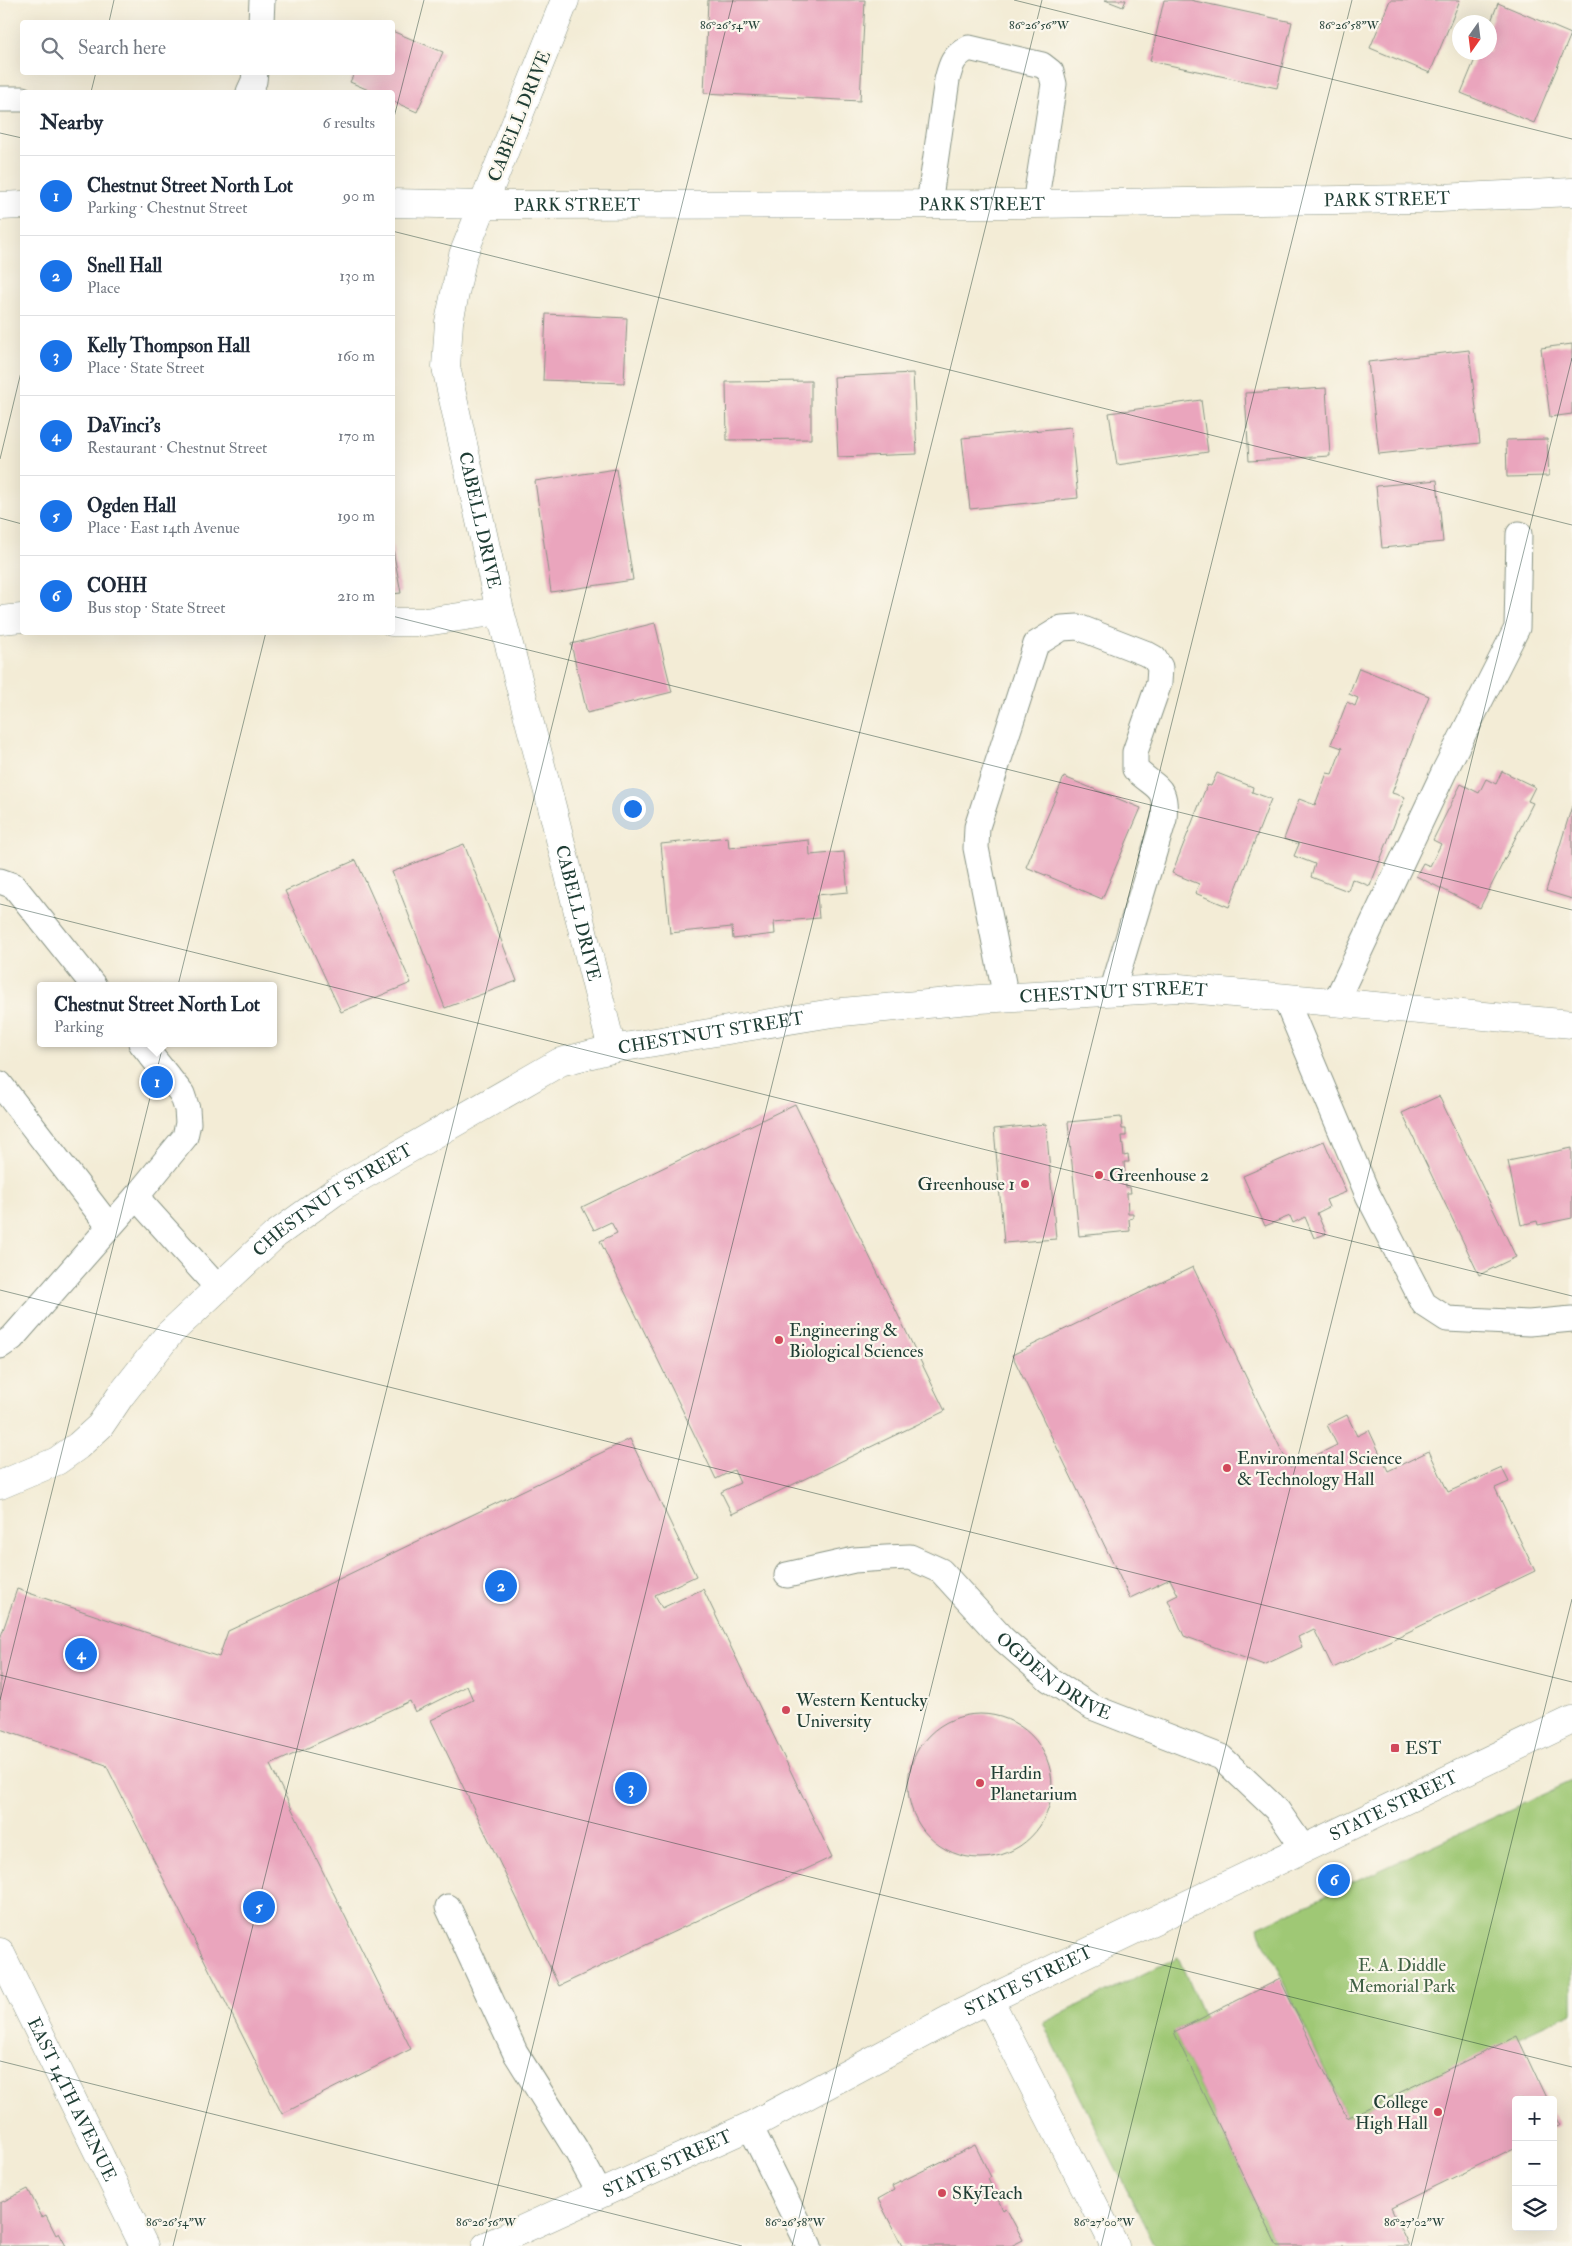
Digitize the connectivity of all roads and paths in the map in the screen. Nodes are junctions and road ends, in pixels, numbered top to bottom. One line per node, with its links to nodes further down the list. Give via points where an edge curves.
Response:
1 (262, 0): 3 (lane)
2 (565, 0): 13 (street, CABELL DRIVE)
3 (261, 20)
4 (255, 75): 5 (lane)
5 (250, 90)
6 (0, 99): 7 (lane)
7 (20, 99)
8 (1572, 192): 11 (street, PARK STREET, via 1418,199)
9 (395, 203): 13 (street, PARK STREET)
10 (929, 204): 11 (street, PARK STREET); 11 (lane, via 947,80 958,53 969,48 1042,65 1051,72 1054,84); 13 (street, PARK STREET)
11 (1035, 204)
12 (20, 205): 14 (street)
13 (484, 205): 16 (street, CABELL DRIVE, via 463,255 450,322 446,367)
14 (0, 206)
15 (1519, 534): 25 (lane, via 1517,628 1444,772)
16 (500, 611): 19 (street, via 425,622); 28 (street, CABELL DRIVE)
17 (20, 618): 18 (street)
18 (0, 620)
19 (395, 622)
20 (0, 881): 21 (lane, via 14,886)
21 (91, 982)
22 (1112, 992): 23 (street, CHESTNUT STREET); 23 (lane, via 1164,819 1166,802 1159,788 1135,770 1135,752 1159,682 1160,668 1154,658 1145,653 1078,627 1062,628 1036,644 977,827 976,848); 24 (street, CHESTNUT STREET, via 1179,988)
23 (1006, 998): 28 (street, CHESTNUT STREET, via 832,1013)
24 (1286, 998): 25 (street, CHESTNUT STREET); 33 (lane, via 1368,1195 1424,1304 1447,1318 1528,1323)
25 (1336, 1002): 26 (street, CHESTNUT STREET)
26 (1572, 1024)
27 (144, 1047): 30 (lane, via 182,1094 188,1123 185,1137)
28 (612, 1049): 32 (street, CHESTNUT STREET, via 560,1062 336,1191 275,1235)
29 (0, 1084): 31 (lane)
30 (136, 1197): 31 (lane); 32 (lane)
31 (109, 1226): 34 (lane, via 12,1338)
32 (218, 1288): 35 (street, CHESTNUT STREET, via 168,1334 100,1426 78,1446 57,1461)
33 (1572, 1319)
34 (0, 1346)
35 (0, 1485)
36 (788, 1575): 38 (lane, OGDEN DRIVE, via 854,1560 886,1558 910,1558 941,1572 1003,1639 1050,1680 1092,1707 1221,1757 1278,1811)
37 (1572, 1720): 38 (street, STATE STREET)
38 (1304, 1849): 41 (street, STATE STREET)
39 (448, 1907): 43 (lane, via 515,2052 576,2148)
40 (0, 1952): 44 (street, EAST 14TH AVENUE)
41 (989, 1999): 42 (street, STATE STREET); 47 (street)
42 (750, 2126): 43 (street, STATE STREET); 46 (lane)
43 (600, 2194): 45 (street, STATE STREET)
44 (144, 2246)
45 (486, 2246)
46 (809, 2246)
47 (1115, 2246)

